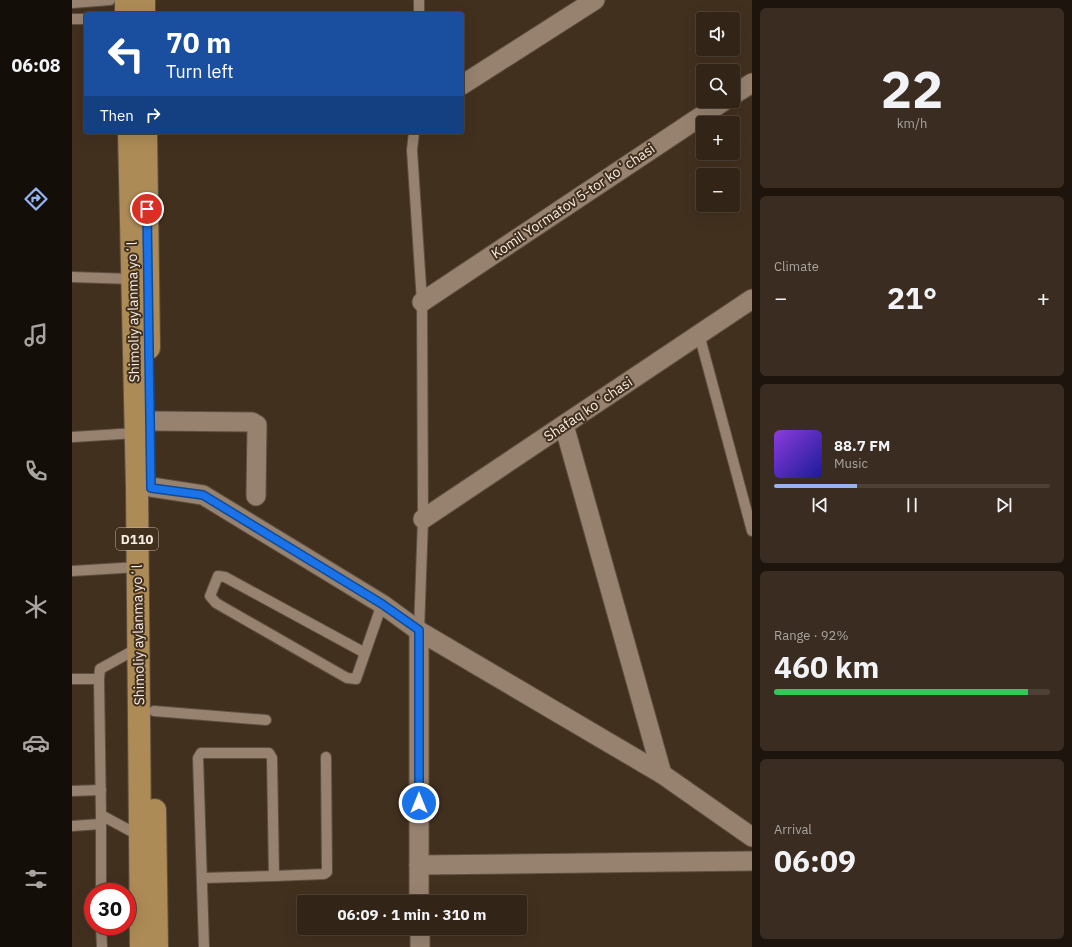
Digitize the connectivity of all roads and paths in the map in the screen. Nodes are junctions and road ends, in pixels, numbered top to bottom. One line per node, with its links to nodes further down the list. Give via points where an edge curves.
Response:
1 (110, 0): 6 (lane)
2 (126, 0): 7 (main road)
3 (144, 0): 8 (main road)
4 (419, 0): 9 (lane)
5 (595, 0): 13 (street)
6 (72, 3)
7 (126, 12)
8 (144, 12)
9 (419, 12)
10 (72, 19): 11 (lane)
11 (84, 19)
12 (752, 83): 14 (street)
13 (464, 84)
14 (740, 91)
15 (713, 108): 22 (street, Komil Yormatov 5-tor koʻchasi)
16 (129, 134): 20 (main road, Shimoliy aylanma yoʻl / D110)
17 (146, 134): 23 (main road, Shimoliy aylanma yoʻl / D110)
18 (414, 134): 22 (lane, via 412,150)
19 (72, 277): 20 (lane)
20 (132, 279): 23 (main road, Shimoliy aylanma yoʻl / D110)
21 (752, 298): 24 (street, Shafaq koʻchasi)
22 (422, 302): 30 (lane)
23 (141, 334): 26 (main road, Shimoliy aylanma yoʻl / D110)
24 (699, 334): 25 (street, Shafaq koʻchasi); 31 (lane)
25 (564, 424): 30 (street, Shafaq koʻchasi); 43 (street)
26 (143, 427): 27 (lane); 28 (main road, Shimoliy aylanma yoʻl / D110); 29 (street, via 252,422 257,425); 32 (main road, Shimoliy aylanma yoʻl / D110)
27 (73, 437)
28 (151, 488): 34 (street, via 203,495); 40 (main road, Shimoliy aylanma yoʻl / D110)
29 (256, 496)
30 (423, 519): 35 (lane)
31 (752, 531)
32 (138, 567): 33 (lane); 36 (main road, Shimoliy aylanma yoʻl / D110)
33 (72, 571)
34 (382, 604): 35 (street); 37 (lane)
35 (419, 630): 43 (street); 51 (street)
36 (138, 648): 39 (lane, via 100,669); 48 (main road, Shimoliy aylanma yoʻl / D110)
37 (365, 652): 37 (lane, via 356,678 347,678 216,604 210,596 218,576 225,576)
38 (72, 679): 39 (lane)
39 (99, 679): 44 (lane)
40 (154, 711): 41 (lane); 48 (main road, Shimoliy aylanma yoʻl / D110)
41 (266, 720)
42 (326, 757): 52 (lane, via 327,872)
43 (662, 774): 49 (street)
44 (101, 790): 45 (lane); 46 (lane)
45 (72, 791)
46 (101, 820): 47 (lane); 48 (lane); 54 (lane)
47 (72, 826)
48 (148, 835): 59 (main road, Shimoliy aylanma yoʻl / D110); 60 (main road, Shimoliy aylanma yoʻl / D110)
49 (752, 837)
50 (752, 861): 51 (street)
51 (419, 865): 55 (street)
52 (274, 876): 53 (lane); 53 (lane, via 272,758 269,753 201,753 198,758)
53 (202, 878): 61 (lane)
54 (101, 883)
55 (419, 895)
56 (101, 935): 58 (lane)
57 (420, 935): 62 (street)
58 (102, 947)
59 (141, 947)
60 (157, 947)
61 (204, 947)
62 (420, 947)

